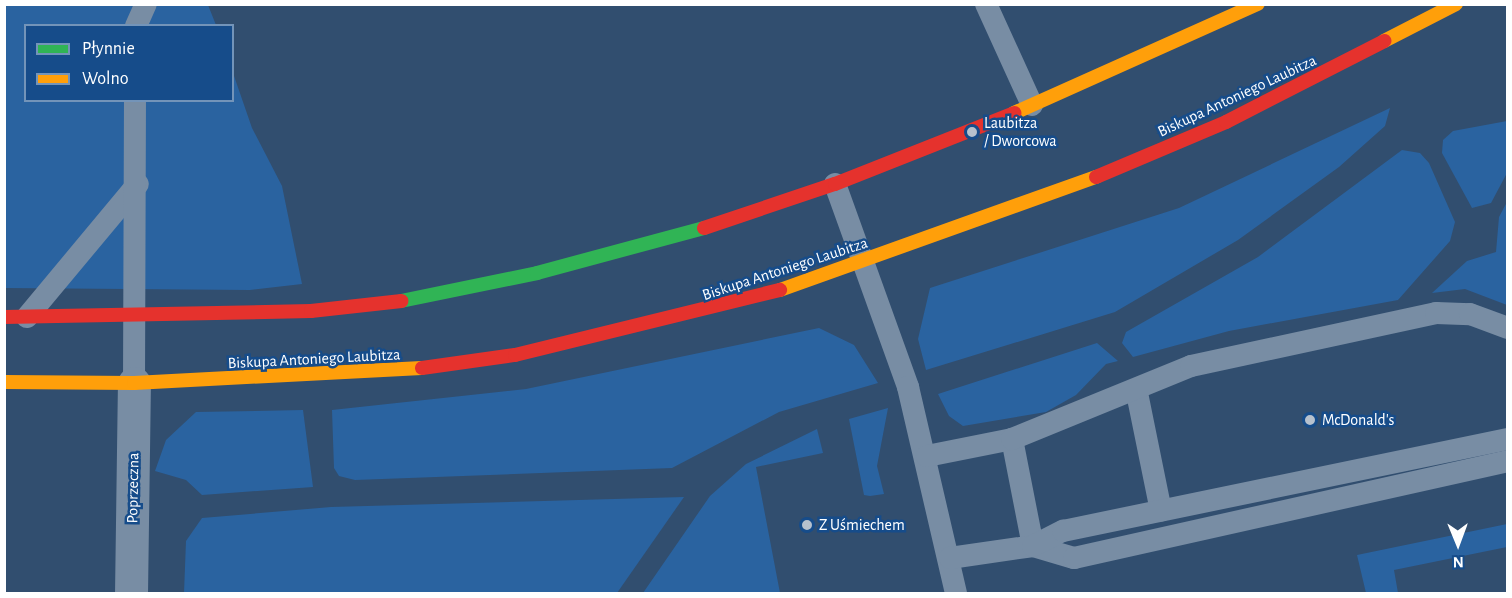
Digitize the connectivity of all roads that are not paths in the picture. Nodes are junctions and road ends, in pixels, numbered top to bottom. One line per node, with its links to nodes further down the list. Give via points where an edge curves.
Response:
1 (146, 4): 5 (lane)
2 (986, 4): 7 (lane)
3 (1258, 4): 7 (main road)
4 (1456, 4): 10 (main road, Biskupa Antoniego Laubitza, via 1226,122 1095,178)
5 (137, 24)
6 (135, 102): 8 (lane)
7 (1032, 105): 9 (main road)
8 (138, 184): 11 (lane); 12 (lane)
9 (835, 184): 10 (lane); 12 (main road, via 683,235 424,298 311,311)
10 (863, 263): 15 (main road, Biskupa Antoniego Laubitza, via 744,303 515,355 400,371); 19 (lane)
11 (16, 317): 12 (main road)
12 (137, 318): 15 (lane)
13 (1508, 328): 16 (lane, via 1470,314 1437,313 1191,366)
14 (4, 382): 15 (main road, Biskupa Antoniego Laubitza)
15 (134, 383): 24 (street, Poprzeczna)
16 (1137, 393): 18 (lane); 21 (lane)
17 (1508, 439): 21 (lane)
18 (1012, 440): 19 (lane); 22 (lane)
19 (927, 456): 23 (lane)
20 (1508, 461): 22 (lane, via 1074,558)
21 (1161, 511): 22 (lane, via 1063,531)
22 (1034, 546): 23 (lane)
23 (950, 558): 25 (lane)
24 (131, 594)
25 (956, 594)

